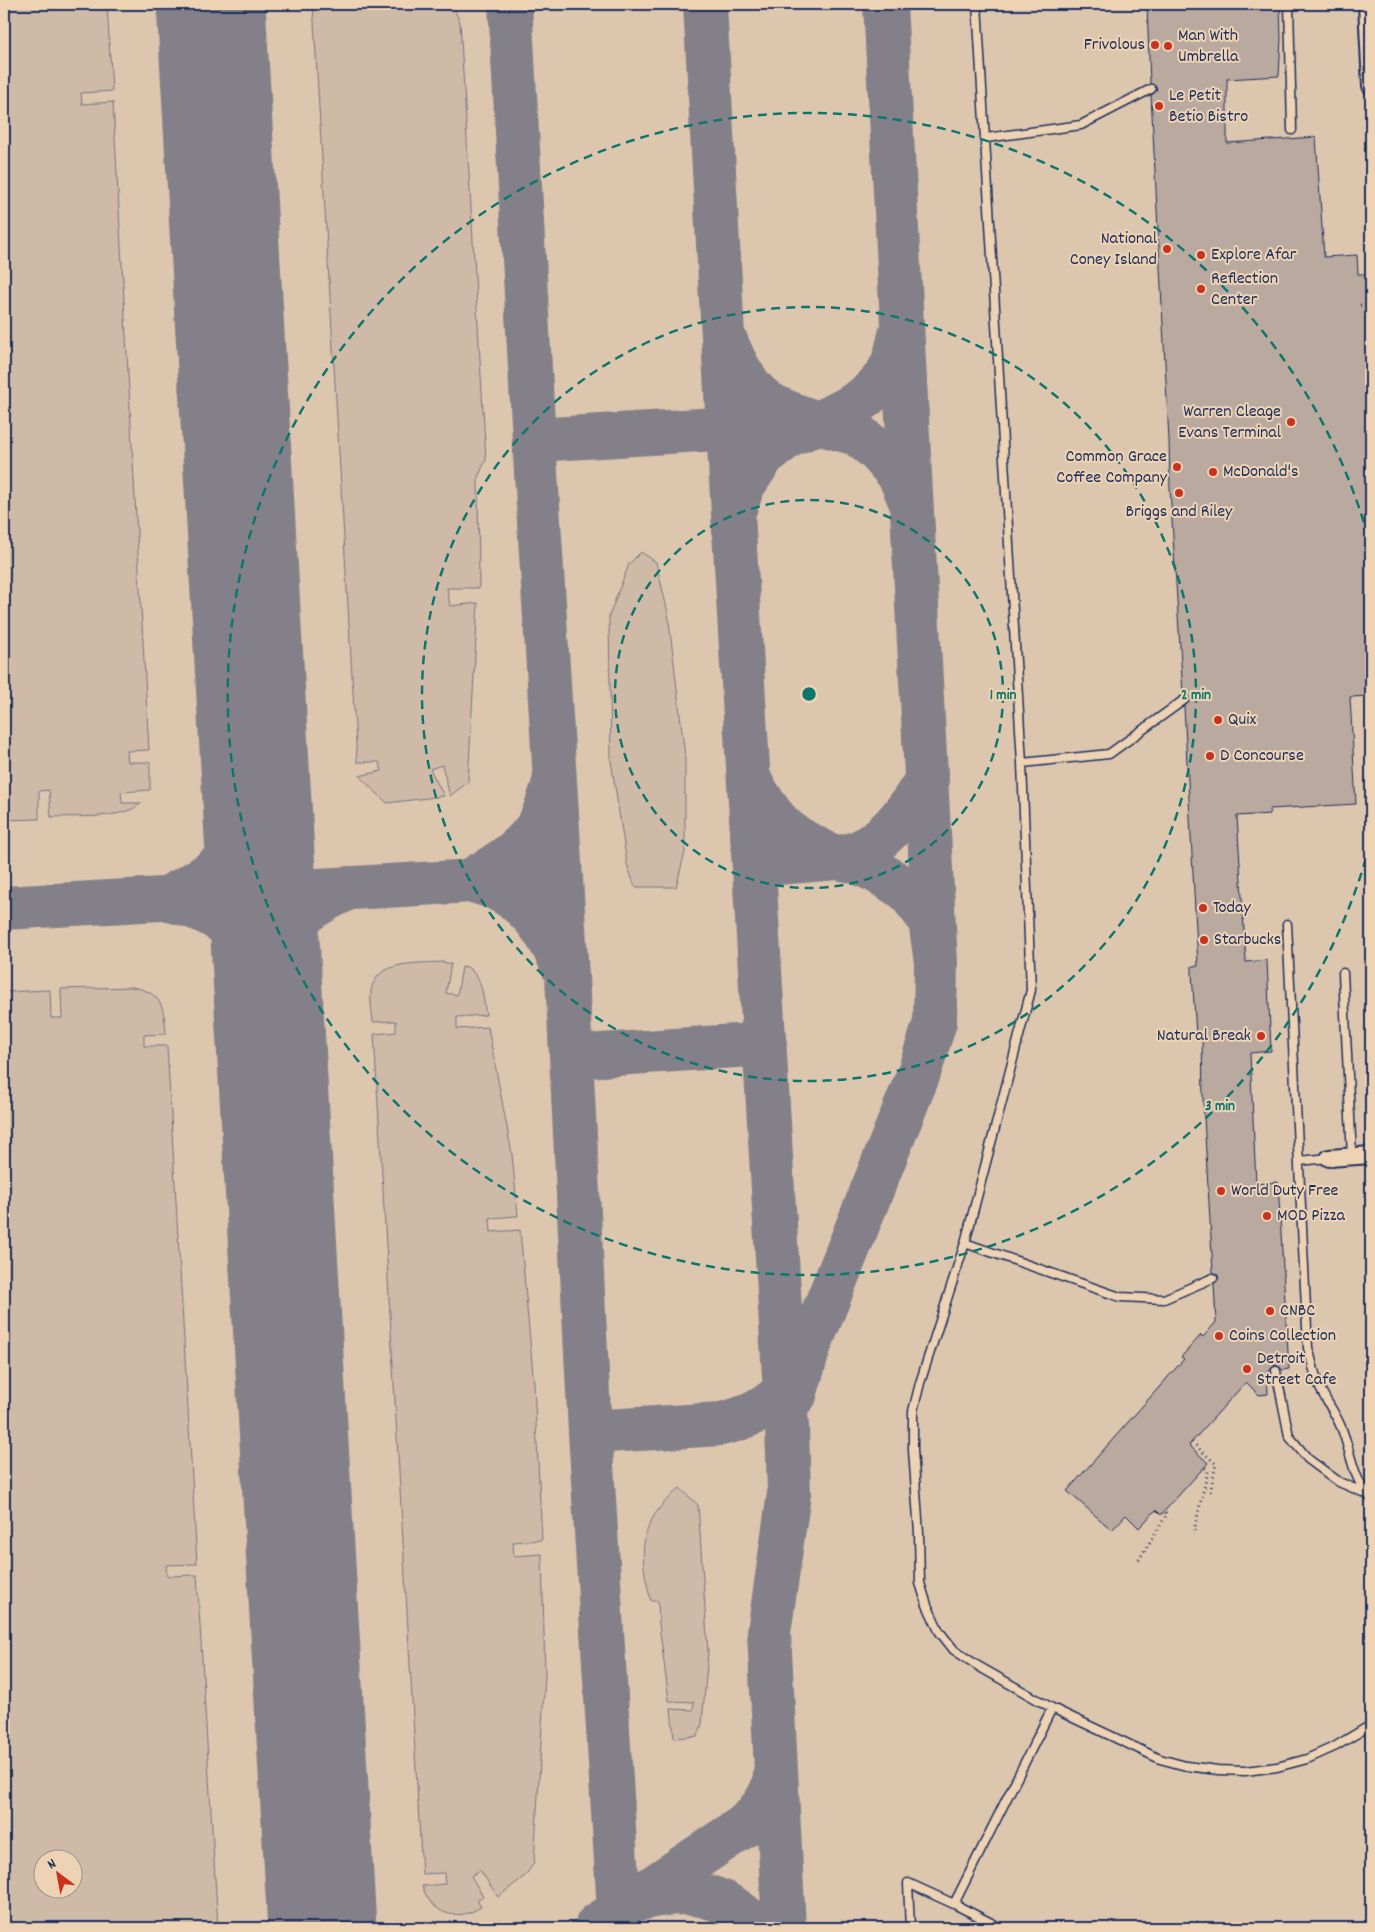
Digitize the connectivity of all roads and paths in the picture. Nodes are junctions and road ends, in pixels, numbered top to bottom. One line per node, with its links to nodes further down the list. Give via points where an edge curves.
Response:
1 (977, 4): 7 (lane)
2 (1288, 4): 6 (lane)
3 (1366, 4): 4 (street)
4 (1371, 86)
5 (1151, 89): 7 (lane, via 1081,126)
6 (1292, 130)
7 (986, 138): 13 (lane)
8 (1371, 304): 9 (path, bridge)
9 (1360, 305)
10 (1371, 380): 11 (path, bridge, via 1364,383)
11 (1371, 384)
12 (1184, 700): 13 (lane, via 1109,754)
13 (1022, 762): 20 (lane, via 1031,990)
14 (1287, 924): 19 (lane)
15 (1344, 974): 17 (lane)
16 (1371, 1155): 17 (street)
17 (1352, 1157): 18 (street)
18 (1329, 1158): 19 (lane)
19 (1299, 1161): 28 (lane, via 1308,1348 1319,1386 1342,1427 1351,1459)
20 (965, 1243): 21 (lane, via 1120,1297 1164,1299); 32 (lane, via 913,1411 920,1583 939,1631 954,1650)
21 (1213, 1278)
22 (1276, 1371): 28 (lane, via 1289,1436 1308,1459 1339,1482)
23 (1192, 1442): 26 (path, via 1216,1464)
24 (1204, 1468): 25 (path, via 1208,1471)
25 (1204, 1486): 26 (path); 30 (path)
26 (1212, 1487): 27 (path)
27 (1210, 1494)
28 (1369, 1496)
29 (1164, 1512): 31 (path, via 1167,1514)
30 (1194, 1531)
31 (1139, 1560)
32 (1052, 1708): 33 (lane, via 1160,1759 1218,1770 1245,1771 1307,1759); 34 (lane)
33 (1371, 1725)
34 (954, 1904): 35 (lane, via 908,1883); 36 (lane)
35 (910, 1928)
36 (1001, 1928)

